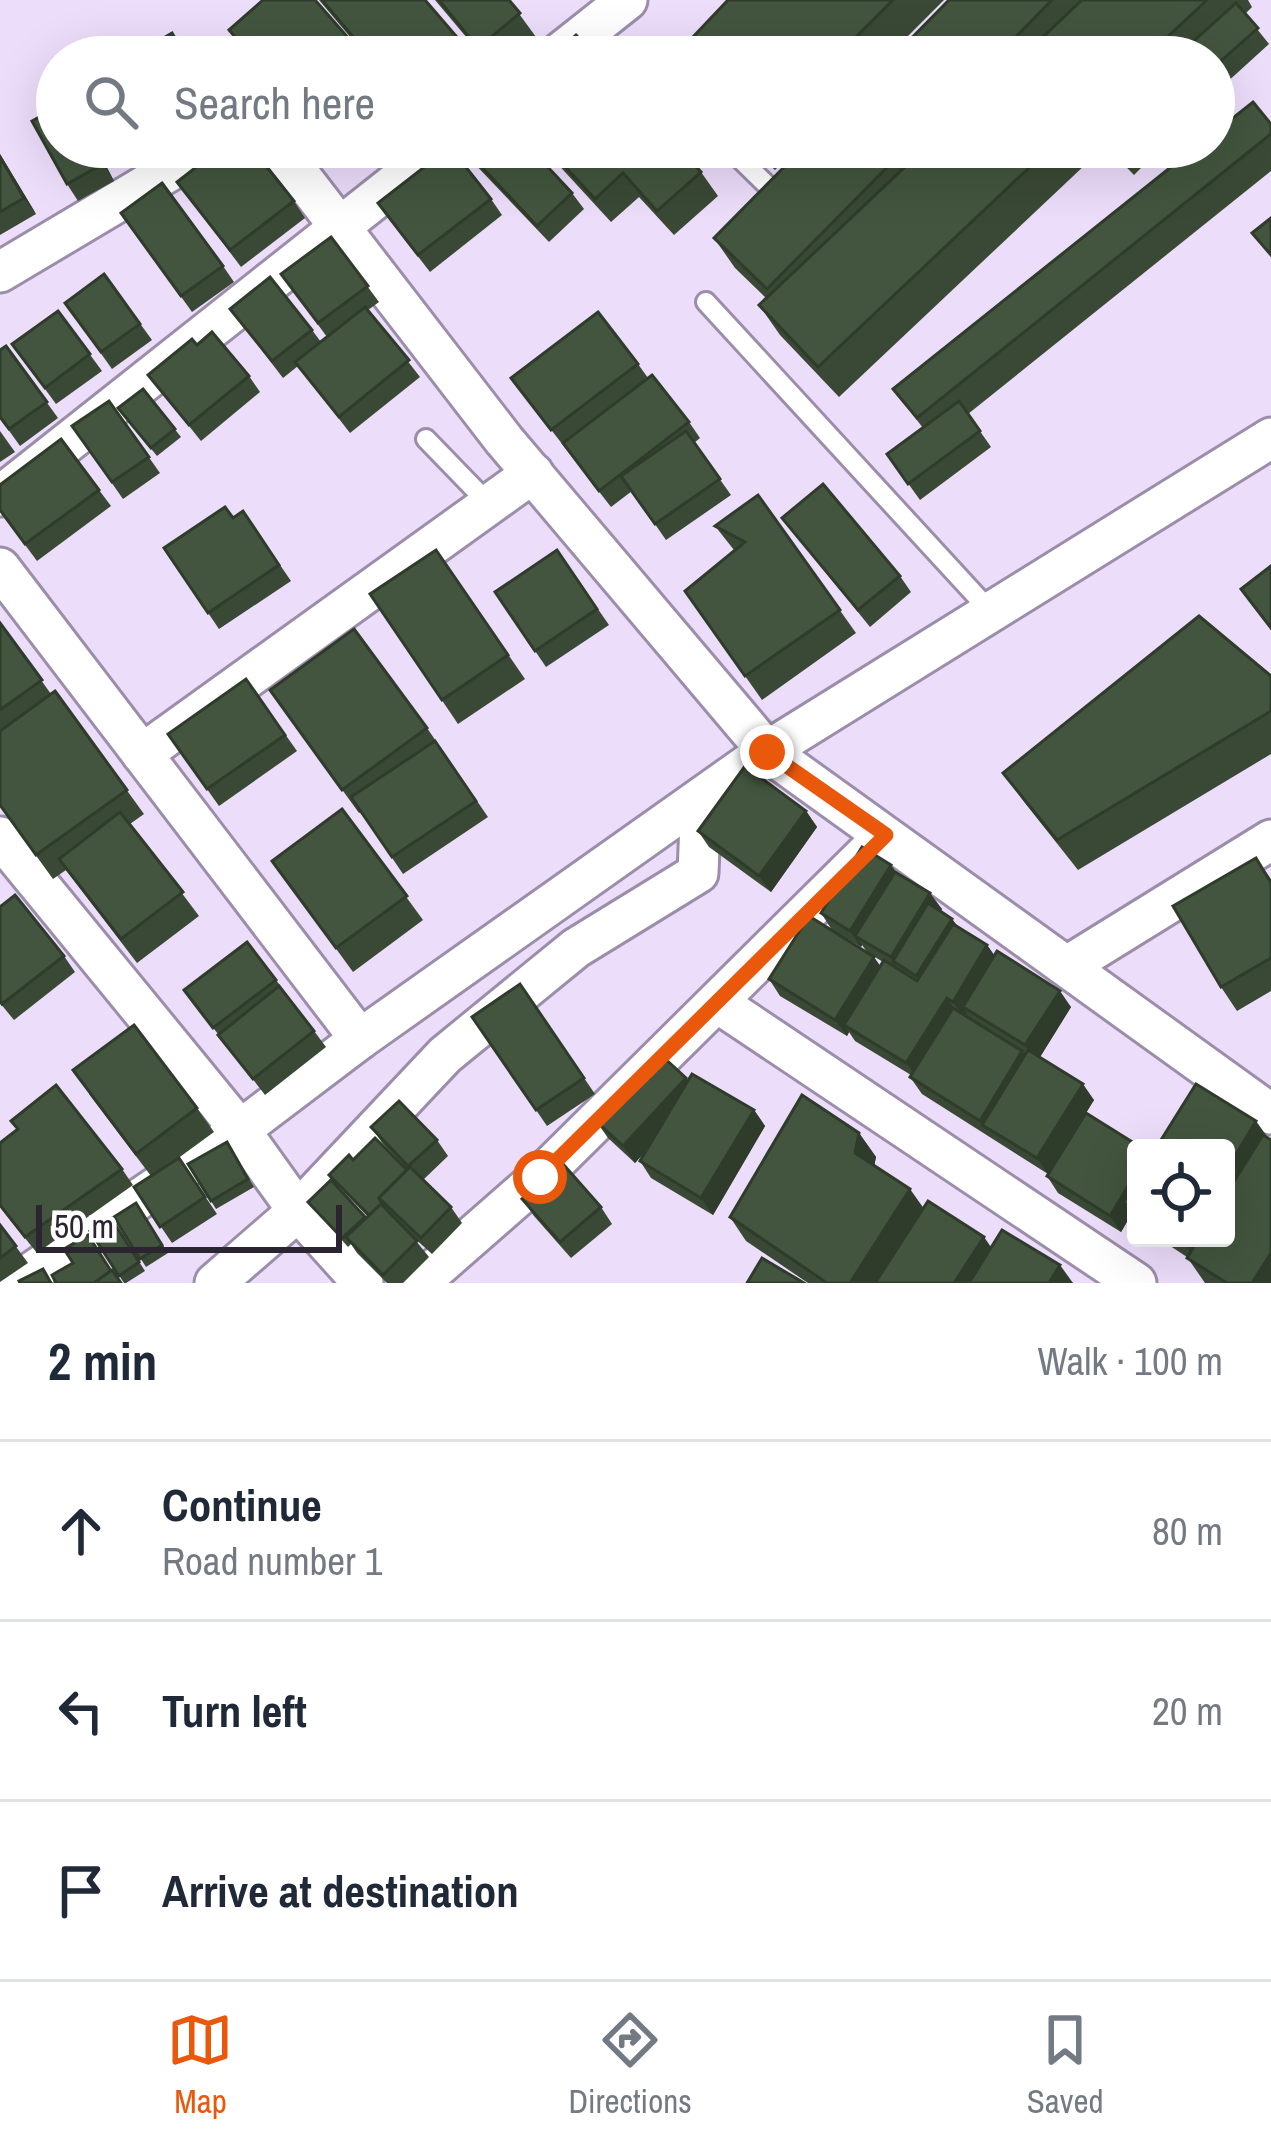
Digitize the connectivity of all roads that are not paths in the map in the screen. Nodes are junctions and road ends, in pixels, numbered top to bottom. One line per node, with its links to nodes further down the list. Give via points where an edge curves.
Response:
1 (627, 0): 2 (street)
2 (582, 36)
3 (176, 168): 9 (street)
4 (294, 168): 8 (street)
5 (414, 168): 8 (street)
6 (749, 168): 7 (lane, via 777,195 792,194)
7 (807, 178)
8 (338, 228): 13 (street); 14 (street)
9 (0, 272)
10 (706, 302): 17 (lane)
11 (1271, 438): 17 (street)
12 (426, 439): 15 (lane)
13 (532, 473): 15 (street); 18 (street)
14 (0, 496)
15 (489, 505): 19 (street)
16 (0, 568): 19 (street)
17 (991, 612): 18 (street)
18 (767, 752): 20 (street); 21 (street)
19 (142, 754): 26 (street)
20 (701, 798): 26 (street); 29 (street, via 698,873 576,948 445,1055)
21 (886, 835): 24 (street); 25 (street)
22 (0, 837): 28 (street)
23 (1271, 840): 24 (street)
24 (1069, 965): 27 (street)
25 (718, 1003): 33 (street); 34 (street)
26 (361, 1039): 28 (street)
27 (1271, 1114)
28 (240, 1130): 29 (street); 30 (street)
29 (298, 1211): 31 (street); 32 (street)
30 (16, 1283)
31 (215, 1283)
32 (363, 1283)
33 (419, 1283)
34 (1136, 1283)

